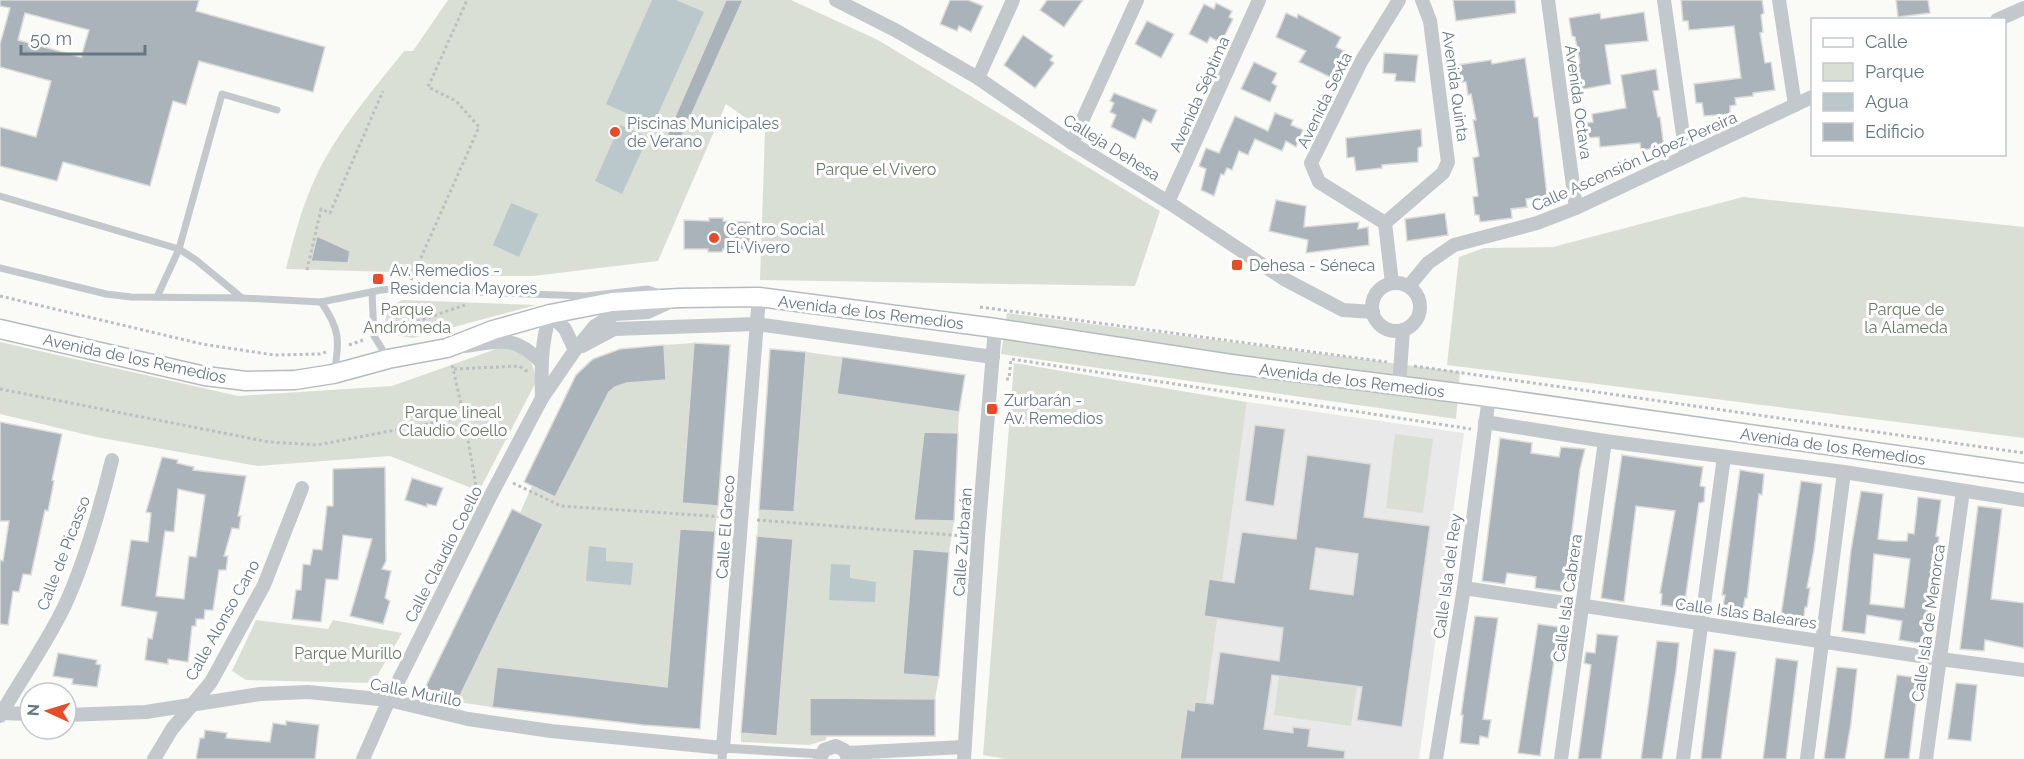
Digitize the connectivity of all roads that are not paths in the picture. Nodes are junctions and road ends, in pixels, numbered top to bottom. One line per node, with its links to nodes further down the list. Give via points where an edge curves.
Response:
1 (836, 0): 12 (street, Calleja Dehesa)
2 (1013, 0): 12 (street)
3 (1137, 0): 16 (street)
4 (1259, 0): 19 (street, Avenida Séptima)
5 (1399, 0): 21 (street, Avenida Sexta, via 1362,60 1311,163 1319,182)
6 (1422, 0): 21 (street, Avenida Quinta, via 1430,21 1448,162 1443,173)
7 (1548, 0): 20 (street, Avenida Octava)
8 (1664, 0): 17 (street)
9 (1779, 0): 14 (street)
10 (2024, 8): 11 (street)
11 (2001, 18)
12 (978, 78): 16 (street, Calleja Dehesa)
13 (1811, 97): 14 (street, Calle Ascensión López Pereira)
14 (1795, 105): 17 (street, Calle Ascensión López Pereira)
15 (277, 110): 22 (lane, via 222,94)
16 (1072, 143): 19 (street, Calleja Dehesa)
17 (1686, 156): 20 (street, Calle Ascensión López Pereira)
18 (0, 196): 22 (lane)
19 (1168, 202): 32 (street, Calleja Dehesa, via 1284,279 1343,310)
20 (1576, 208): 25 (street, Calle Ascensión López Pereira, via 1537,223 1454,245 1428,263)
21 (1385, 223): 24 (street)
22 (179, 249): 27 (lane); 28 (lane)
23 (0, 267): 27 (lane, via 106,294)
24 (1392, 283): 25 (street); 32 (street, via 1377,294)
25 (1409, 286): 37 (street, via 1417,294 1419,316)
26 (372, 292): 30 (lane, via 407,289 586,296 648,289); 31 (lane); 41 (lane, via 374,336)
27 (157, 297): 28 (lane)
28 (242, 297): 31 (lane)
29 (759, 297): 30 (main road, Avenida de los Remedios); 34 (street, Calle El Greco); 35 (main road, Avenida de los Remedios)
30 (679, 298): 33 (main road, Avenida de los Remedios, via 612,302); 39 (street, Avenida de los Remedios, via 648,312 615,314 595,326)
31 (321, 302): 43 (lane, via 334,321 338,348)
32 (1373, 312): 37 (street, via 1379,324 1390,330)
33 (550, 314): 38 (main road, Avenida de los Remedios); 39 (street, via 565,329); 42 (street)
34 (757, 324): 39 (street, Avenida de los Remedios, via 614,328); 40 (street, Avenida de los Remedios); 67 (street, Calle El Greco)
35 (995, 328): 40 (street, Calle Zurbarán); 44 (main road, Avenida de los Remedios)
36 (0, 329): 43 (main road, Avenida de los Remedios, via 205,376 246,381)
37 (1403, 330): 44 (street)
38 (447, 348): 41 (main road, Avenida de los Remedios); 42 (street, Avenida de los Remedios, via 513,342 528,348)
39 (575, 350): 46 (street, Avenida de los Remedios)
40 (993, 357): 68 (street, Calle Zurbarán)
41 (388, 359): 43 (main road, Avenida de los Remedios)
42 (541, 362): 46 (street)
43 (333, 374)
44 (1399, 386): 45 (main road, Avenida de los Remedios)
45 (1489, 397): 47 (street, Calle Isla del Rey); 52 (main road, Avenida de los Remedios)
46 (542, 398): 62 (street, Calle Claudio Coello)
47 (1485, 427): 48 (street, Avenida de los Remedios); 56 (street, Calle Isla del Rey)
48 (1605, 441): 49 (street, Avenida de los Remedios); 57 (street, Calle Isla Cabrera)
49 (1724, 457): 51 (street, Avenida de los Remedios); 58 (street)
50 (112, 460): 64 (street, Calle de Picasso, via 98,517 65,604)
51 (1844, 472): 54 (street, Avenida de los Remedios); 59 (street)
52 (2024, 473)
53 (302, 488): 63 (street, Calle Alonso Cano, via 264,585)
54 (1963, 491): 55 (street, Avenida de los Remedios); 60 (street, Calle Isla de Menorca)
55 (2024, 500)
56 (1464, 588): 57 (street, Calle Islas Baleares); 73 (street, Calle Isla del Rey)
57 (1583, 606): 58 (street, Calle Islas Baleares); 74 (street, Calle Isla Cabrera)
58 (1702, 623): 59 (street, Calle Islas Baleares); 75 (street)
59 (1822, 641): 60 (street, Calle Islas Baleares); 76 (street)
60 (1940, 659): 61 (street, Calle Islas Baleares); 77 (street, Calle Isla de Menorca)
61 (2024, 670)
62 (389, 700): 63 (street, Calle Murillo, via 308,693 260,694); 67 (street, Calle Murillo, via 468,719); 72 (street, Calle Claudio Coello)
63 (194, 704): 66 (street, Calle Murillo, via 146,712); 71 (street, Calle Alonso Cano, via 172,729)
64 (1, 714): 65 (street)
65 (18, 714)
66 (78, 714)
67 (723, 753): 70 (street)
68 (964, 753): 69 (street)
69 (848, 756): 70 (street, via 836,746 827,748)
70 (820, 757)
71 (154, 759)
72 (363, 759)
73 (1436, 759)
74 (1561, 759)
75 (1683, 759)
76 (1807, 759)
77 (1926, 759)

